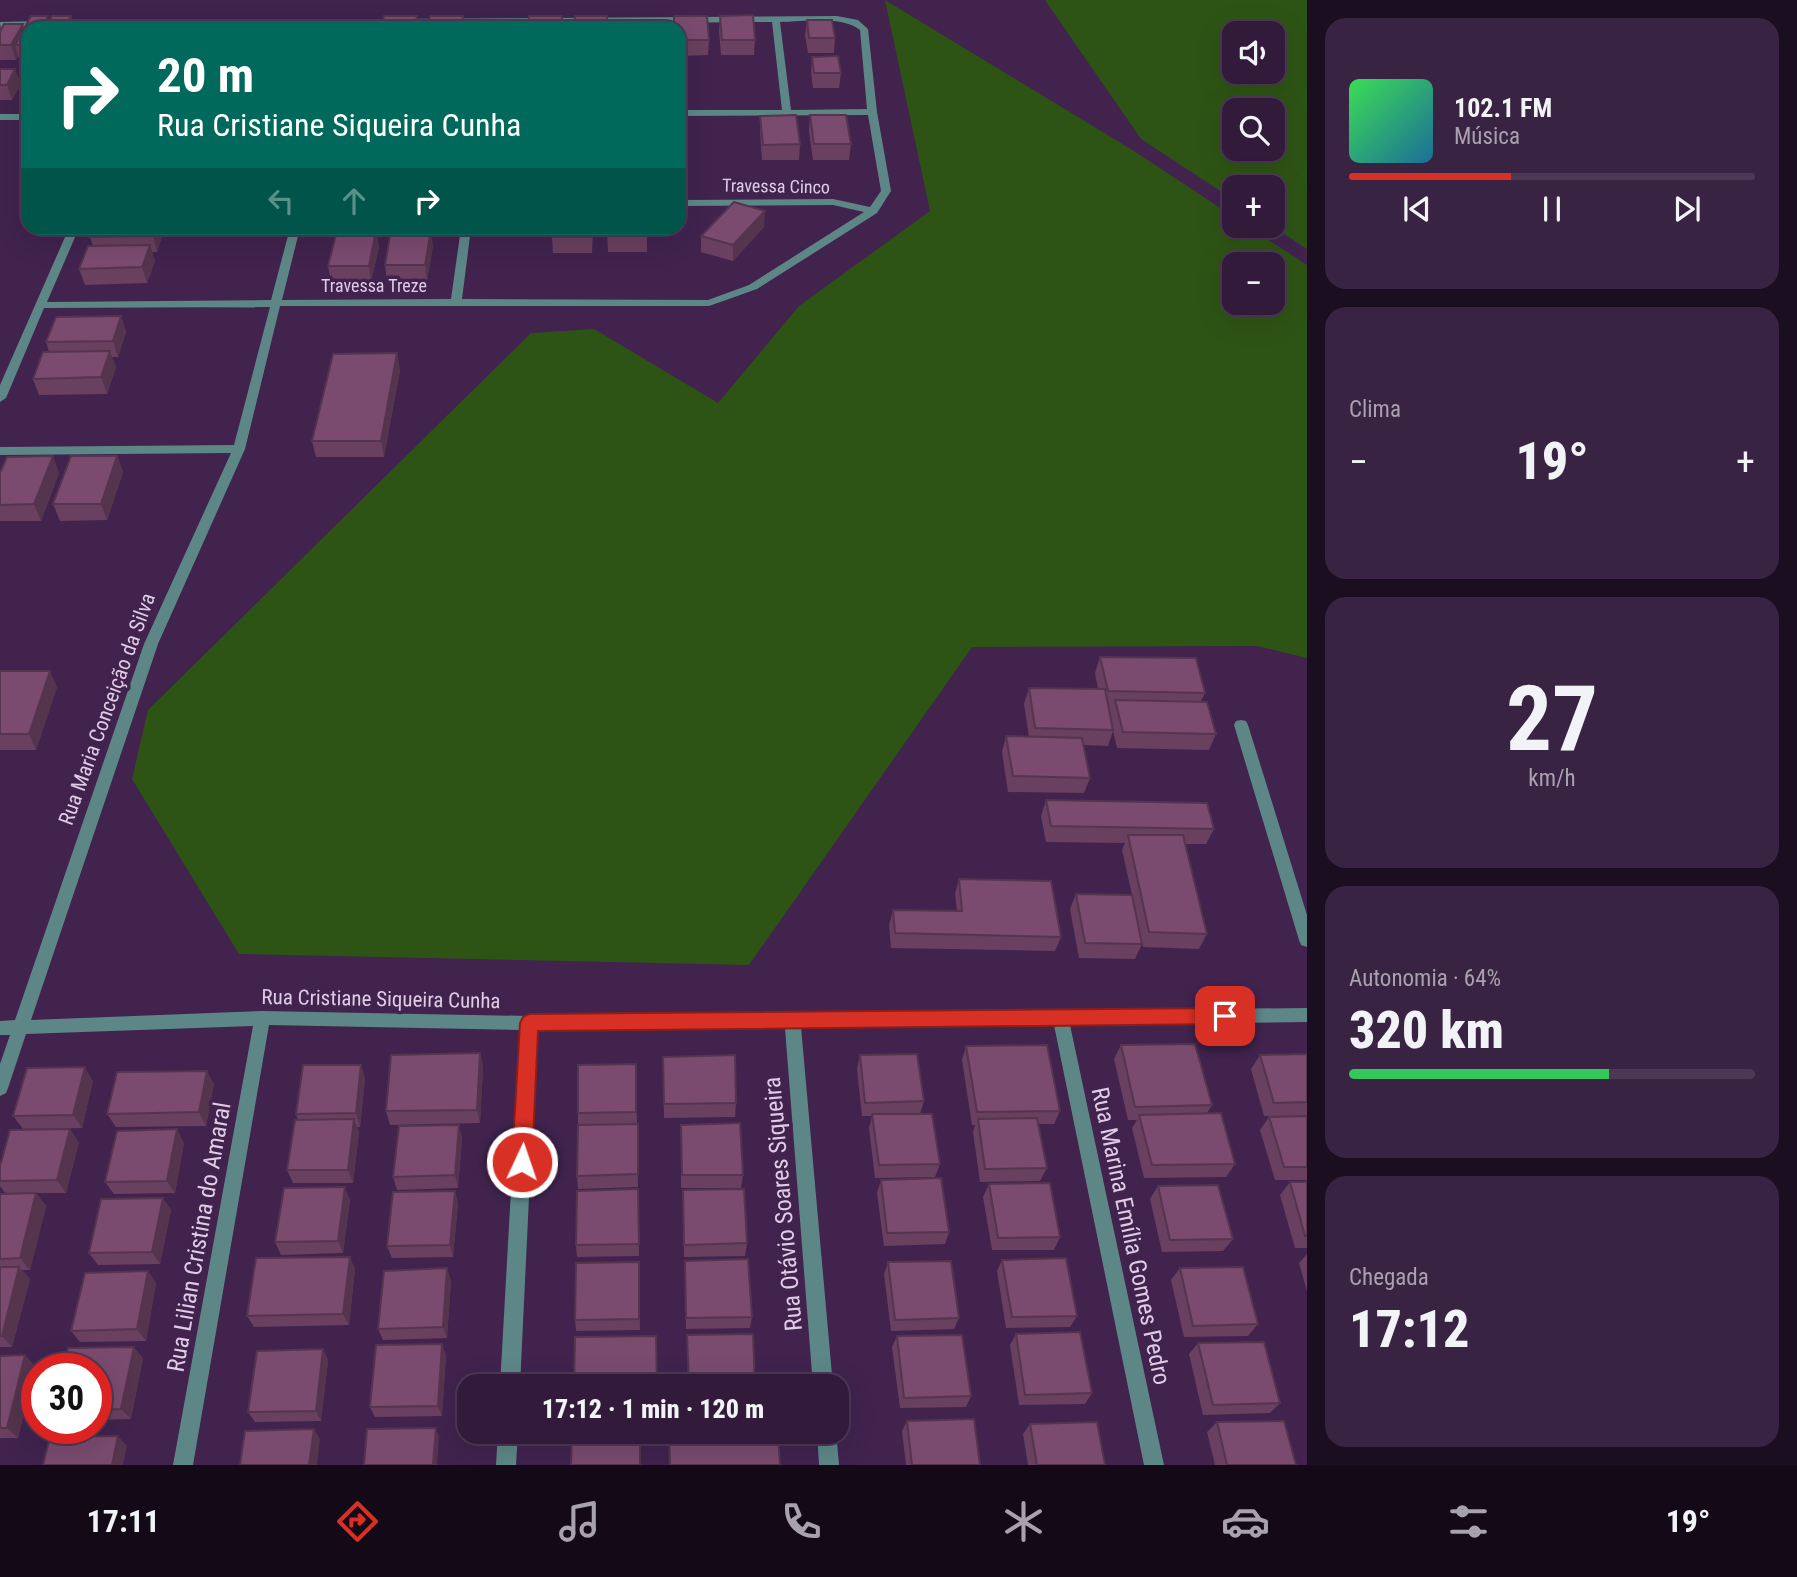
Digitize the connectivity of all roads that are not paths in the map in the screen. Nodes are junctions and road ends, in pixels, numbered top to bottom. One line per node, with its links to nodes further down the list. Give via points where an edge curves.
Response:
1 (776, 20): 2 (street); 5 (street); 6 (street, via 837,19 855,22 863,29)
2 (686, 23)
3 (0, 25): 4 (street)
4 (21, 25)
5 (787, 112): 6 (street); 7 (street)
6 (872, 112): 11 (street, via 886,191)
7 (686, 113)
8 (0, 117): 9 (street)
9 (21, 117)
10 (686, 203): 11 (street, Travessa Cinco, via 833,202)
11 (873, 211): 15 (street, Travessa Treze, via 753,288 709,303)
12 (71, 235): 17 (street)
13 (293, 235): 16 (street, Rua Maria Conceição da Silva)
14 (465, 235): 15 (street)
15 (456, 302): 16 (street, Travessa Treze)
16 (275, 303): 17 (street, Travessa Treze); 19 (street, Rua Maria Conceição da Silva)
17 (40, 305): 18 (street)
18 (0, 398)
19 (239, 449): 20 (street); 29 (street, Rua Maria Conceição da Silva, via 151,644)
20 (0, 451)
21 (1241, 725): 22 (street)
22 (1307, 940)
23 (1307, 1015): 24 (street, Rua Cristiane Siqueira Cunha)
24 (1060, 1017): 26 (street, Rua Cristiane Siqueira Cunha); 38 (street, Rua Marina Emília Gomes Pedro)
25 (262, 1018): 27 (street, Rua Cristiane Siqueira Cunha); 29 (street, Rua Cristiane Siqueira Cunha); 35 (street, Rua Lilian Cristina do Amaral)
26 (792, 1019): 27 (street, Rua Cristiane Siqueira Cunha); 32 (street, Rua Otávio Soares Siqueira)
27 (529, 1023): 31 (street)
28 (0, 1028): 29 (street, Rua Cristiane Siqueira Cunha)
29 (19, 1028): 30 (street, Rua Maria Conceição da Silva)
30 (0, 1088)
31 (511, 1374)
32 (822, 1374)
33 (507, 1444): 36 (street)
34 (828, 1444): 37 (street)
35 (183, 1465)
36 (506, 1465)
37 (829, 1465)
38 (1154, 1465)

